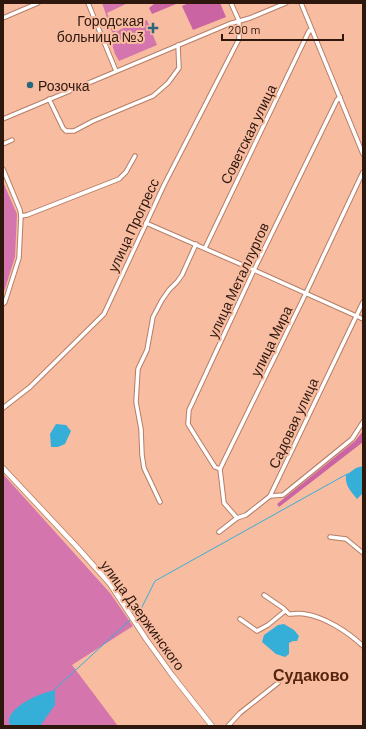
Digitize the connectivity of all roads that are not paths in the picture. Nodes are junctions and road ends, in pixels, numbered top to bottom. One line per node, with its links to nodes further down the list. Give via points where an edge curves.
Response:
1 (38, 3): 6 (street)
2 (88, 3): 10 (street)
3 (231, 3): 7 (street)
4 (286, 3): 7 (street)
5 (301, 3): 8 (street)
6 (3, 18)
7 (239, 21): 9 (street); 21 (street, улица Прогресс, via 239,39)
8 (312, 30): 11 (street); 23 (street, Советская улица, via 309,31)
9 (178, 45): 10 (street); 12 (street, via 179,68 168,83 153,96 74,131 66,131 63,128)
10 (116, 71): 12 (street)
11 (340, 97): 16 (street); 24 (street, улица Металлургов)
12 (49, 99): 13 (street)
13 (3, 119)
14 (12, 140): 15 (street)
15 (3, 144)
16 (363, 154)
17 (135, 156): 20 (street, via 119,179)
18 (3, 169): 20 (street)
19 (363, 172): 25 (street, улица Мира)
20 (21, 216): 27 (street, via 19,258)
21 (146, 223): 22 (street); 30 (street, улица Прогресс, via 104,314 30,387)
22 (196, 244): 23 (street); 35 (street, via 182,275 162,300 153,317 146,350 138,369 136,402 144,468)
23 (205, 248): 24 (street)
24 (254, 270): 25 (street); 33 (street, улица Металлургов, via 189,410 188,424 215,467)
25 (306, 293): 28 (street); 33 (street, улица Мира)
26 (363, 302): 28 (street, Садовая улица)
27 (3, 304)
28 (356, 316): 29 (street); 34 (street, Садовая улица)
29 (363, 319)
30 (3, 408)
31 (363, 422): 34 (street, via 352,439 283,495)
32 (3, 468): 45 (street, улица Дзержинского, via 110,584 146,639)
33 (220, 469): 36 (street, via 224,502)
34 (270, 496): 36 (street, Садовая улица, via 246,515)
35 (160, 502)
36 (237, 518): 37 (street, Садовая улица)
37 (219, 532)
38 (330, 537): 39 (street, via 346,539)
39 (363, 553)
40 (264, 595): 41 (street)
41 (285, 610): 42 (street, via 257,632); 43 (street, via 289,614 305,614 325,620)
42 (240, 619)
43 (363, 646)
44 (278, 683): 46 (street, via 240,713)
45 (212, 726)
46 (228, 726)

